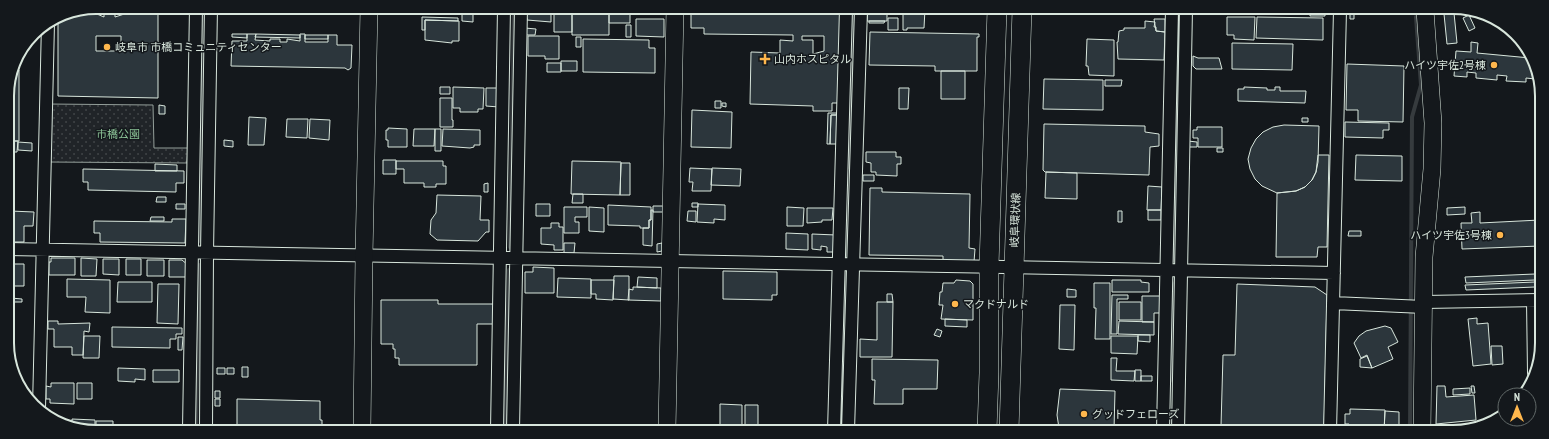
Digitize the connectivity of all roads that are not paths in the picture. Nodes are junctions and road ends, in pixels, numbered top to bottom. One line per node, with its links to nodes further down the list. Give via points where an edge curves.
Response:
1 (196, 14): 18 (street)
2 (211, 14): 19 (street)
3 (369, 14): 20 (street)
4 (504, 14): 21 (street)
5 (521, 14): 22 (street)
6 (676, 14): 23 (street)
7 (846, 14): 24 (street)
8 (861, 14): 25 (street)
9 (997, 14): 26 (main road)
10 (1022, 14): 27 (main road, 岐阜環状線)
11 (1172, 14): 28 (street)
12 (1186, 14): 29 (street)
13 (1340, 14): 30 (street)
14 (1425, 14): 33 (street, via 1433,123)
15 (48, 30): 17 (street)
16 (14, 249): 17 (street)
17 (43, 250): 18 (street); 34 (street)
18 (193, 252): 19 (street); 35 (street)
19 (207, 253): 20 (street); 36 (street)
20 (364, 256): 21 (street); 37 (street)
21 (500, 258): 22 (street); 38 (street)
22 (516, 258): 23 (street); 39 (street)
23 (670, 261): 24 (street); 40 (street)
24 (838, 264): 25 (street); 41 (street)
25 (852, 264): 26 (street); 42 (street)
26 (989, 266): 27 (street); 43 (main road)
27 (1013, 266): 28 (street); 44 (main road, 岐阜環状線)
28 (1166, 269): 29 (street); 45 (street)
29 (1181, 270): 30 (street); 46 (street)
30 (1334, 272): 32 (street)
31 (1535, 300): 33 (street)
32 (1333, 303): 33 (street); 47 (street)
33 (1422, 305): 48 (street)
34 (39, 402)
35 (189, 425)
36 (206, 425)
37 (362, 425)
38 (497, 425)
39 (513, 425)
40 (667, 425)
41 (834, 425)
42 (848, 425)
43 (987, 425)
44 (1009, 425)
45 (1163, 425)
46 (1178, 425)
47 (1330, 425)
48 (1422, 425)

